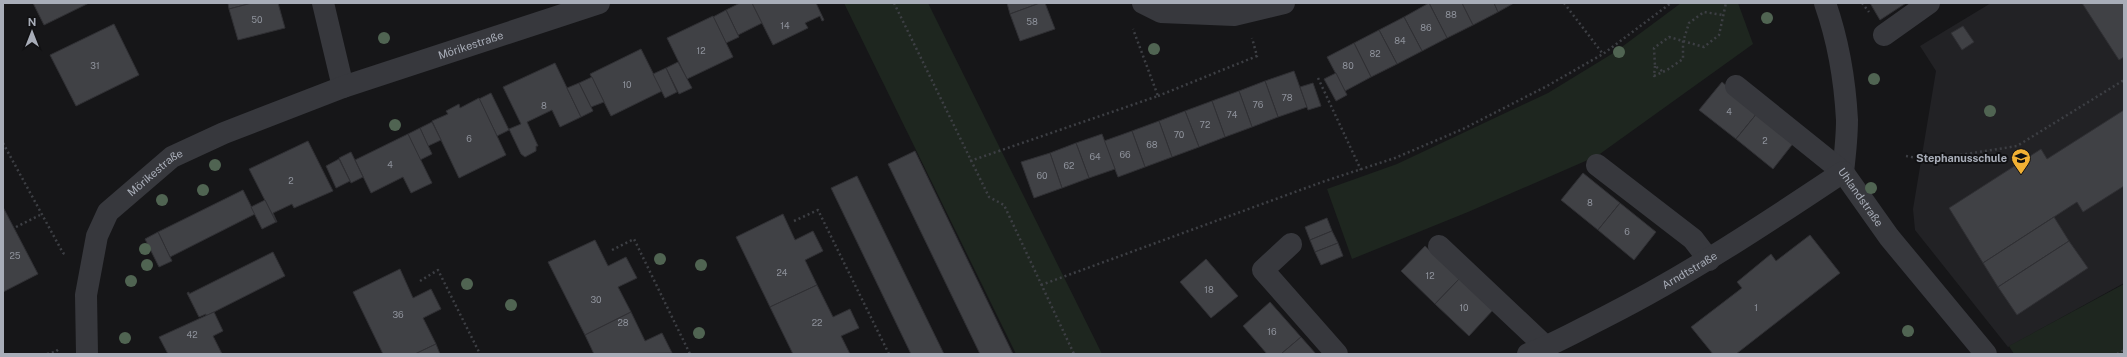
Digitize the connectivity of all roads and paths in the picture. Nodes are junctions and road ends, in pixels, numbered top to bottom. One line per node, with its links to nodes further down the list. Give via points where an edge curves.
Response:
1 (323, 3): 22 (street)
2 (599, 3): 22 (street, Mörikestraße)
3 (894, 3): 26 (path)
4 (1143, 3): 11 (street, via 1161,12 1234,15)
5 (1564, 3): 16 (path)
6 (1671, 3): 16 (path)
7 (1726, 3): 12 (path)
8 (1825, 3): 29 (street, Uhlandstraße, via 1844,85 1847,121)
9 (1929, 3): 14 (street)
10 (1278, 4): 11 (street)
11 (1245, 13): 23 (path, via 1257,56)
12 (1723, 15): 15 (path, via 1704,12 1688,23); 15 (path, via 1719,35 1704,47)
13 (1132, 26): 23 (path)
14 (1884, 35)
15 (1683, 42): 17 (path, via 1669,37 1654,48); 17 (path, via 1683,59 1654,76)
16 (1604, 54): 28 (path, via 1463,129)
17 (1655, 66): 18 (path)
18 (1662, 71)
19 (1318, 78): 28 (path)
20 (2124, 80): 25 (path, via 2017,146 1928,160)
21 (1736, 86): 29 (street)
22 (343, 87): 42 (street, Mörikestraße, via 224,133 172,157 108,212 98,236 86,295)
23 (1158, 96): 26 (path)
24 (3, 143): 30 (path)
25 (1906, 156)
26 (970, 161): 39 (path, via 989,197 1004,205)
27 (1597, 165): 37 (street, via 1693,239)
28 (1361, 170): 39 (path)
29 (1843, 172): 37 (street, Arndtstraße); 48 (street, Uhlandstraße, via 1889,237)
30 (40, 215): 32 (path); 36 (path, via 63,253)
31 (794, 221): 45 (path, via 818,210)
32 (16, 227)
33 (1291, 244): 47 (street, via 1263,270)
34 (1439, 246): 41 (street)
35 (612, 250): 44 (path, via 634,238)
36 (73, 258)
37 (1709, 260): 41 (street, Arndtstraße, via 1637,301)
38 (420, 280): 43 (path, via 438,270)
39 (1041, 285): 46 (path)
40 (2124, 350): 49 (path)
41 (1537, 351)
42 (87, 354)
43 (480, 354)
44 (690, 354)
45 (889, 354)
46 (1074, 354)
47 (1337, 354)
48 (1986, 354)
49 (2117, 354)

